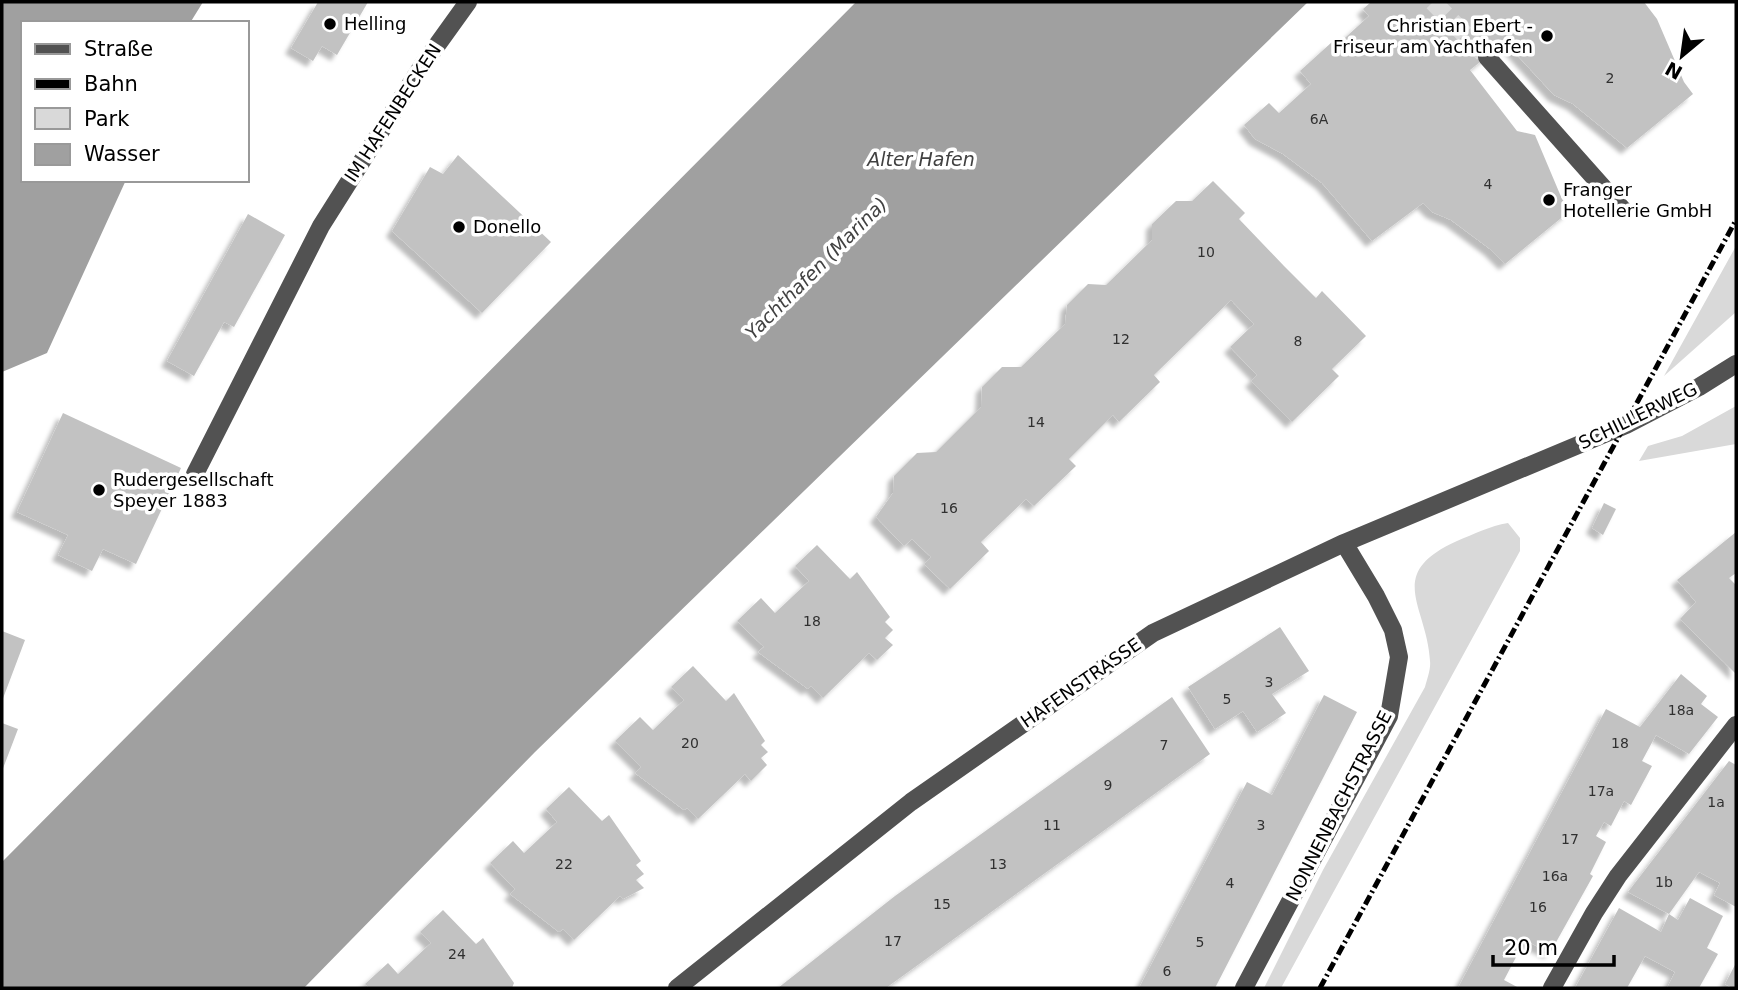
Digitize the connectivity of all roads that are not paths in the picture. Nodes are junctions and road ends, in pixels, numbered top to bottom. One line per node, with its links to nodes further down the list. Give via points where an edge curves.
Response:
1 (468, 2): 6 (street, IM HAFENBECKEN, via 321,226)
2 (1487, 57): 3 (street)
3 (1624, 211)
4 (1736, 364): 5 (street, SCHILLERWEG, via 1626,425)
5 (1536, 462): 7 (street, HAFENSTRASSE)
6 (195, 474)
7 (1344, 543): 9 (street, HAFENSTRASSE, via 1153,633 911,802); 10 (street, NONNENBACHSTRASSE, via 1393,630 1399,657 1389,716)
8 (1736, 725): 11 (street, via 1618,876)
9 (677, 988)
10 (1244, 988)
11 (1552, 988)

